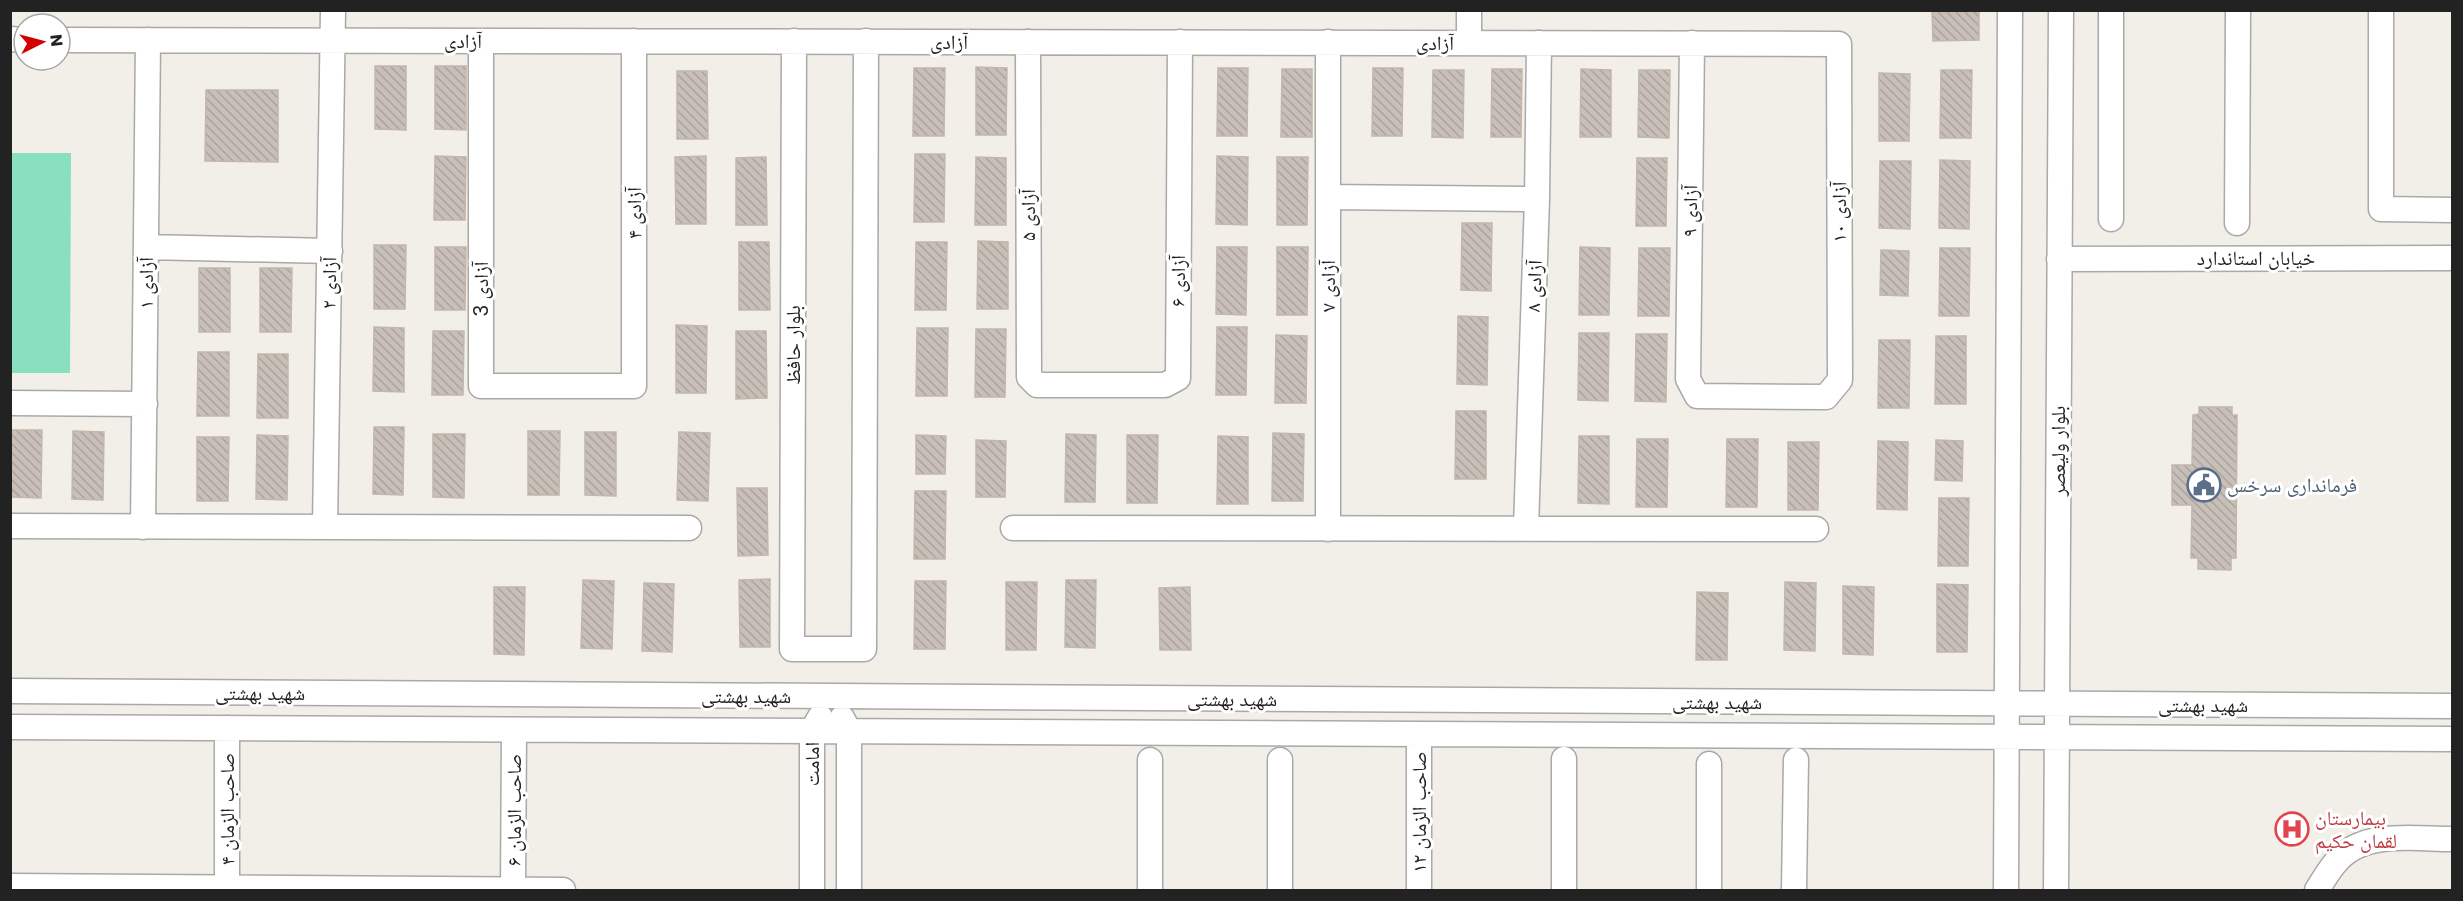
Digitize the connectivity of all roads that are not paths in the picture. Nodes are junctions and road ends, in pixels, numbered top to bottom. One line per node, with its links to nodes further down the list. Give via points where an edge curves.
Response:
1 (333, 10): 10 (street, آزادی ۲)
2 (1469, 10): 18 (street)
3 (2010, 10): 46 (street)
4 (2061, 10): 30 (street, بلوار ولیعصر)
5 (2111, 10): 25 (street)
6 (2238, 10): 26 (street)
7 (2381, 10): 24 (street, via 2381,209)
8 (72, 40): 9 (street, آزادی)
9 (148, 40): 10 (street, آزادی); 27 (street, آزادی ۱)
10 (333, 40): 11 (street, آزادی); 28 (street, آزادی ۲)
11 (481, 40): 12 (street, آزادی); 33 (street, آزادی 3, via 481,386)
12 (634, 41): 13 (street, آزادی); 33 (street, آزادی ۴)
13 (794, 41): 14 (street, آزادی); 14 (street, بلوار حافظ, via 792,649 864,649)
14 (866, 42): 15 (street, آزادی)
15 (1028, 42): 16 (street, آزادی); 32 (street, آزادی ۵, via 1029,377)
16 (1179, 42): 17 (street, آزادی); 32 (street, آزادی ۶, via 1178,378 1165,385)
17 (1328, 42): 18 (street, آزادی); 22 (street, آزادی ۷)
18 (1469, 43): 19 (street, آزادی)
19 (1539, 43): 20 (street, آزادی); 23 (street, آزادی ۸)
20 (1692, 44): 21 (street, آزادی); 31 (street, آزادی ۹, via 1688,379 1696,396 1826,397)
21 (1839, 44): 31 (street, آزادی ۱۰)
22 (1328, 196): 23 (street); 41 (street, آزادی ۷)
23 (1537, 199): 42 (street, آزادی ۸)
24 (2452, 210)
25 (2110, 219)
26 (2237, 223)
27 (146, 247): 28 (street); 35 (street, آزادی ۱)
28 (330, 251): 38 (street, آزادی ۲)
29 (2452, 258): 30 (street, خیابان استاندارد)
30 (2059, 259): 47 (street, بلوار ولیعصر)
31 (1840, 380)
32 (1037, 385)
33 (634, 386)
34 (10, 403): 35 (street)
35 (145, 404): 37 (street, آزادی ۱)
36 (10, 526): 37 (street)
37 (144, 526): 38 (street)
38 (325, 526): 39 (street)
39 (689, 528)
40 (1013, 528): 41 (street)
41 (1328, 528): 42 (street)
42 (1526, 528): 43 (street)
43 (1816, 529)
44 (10, 691): 45 (street, شهید بهشتی)
45 (831, 696): 46 (street, شهید بهشتی); 52 (street, امامت); 53 (street, امامت)
46 (2006, 704): 47 (street, شهید بهشتی); 55 (street)
47 (2057, 704): 48 (street, شهید بهشتی); 56 (street, بلوار ولیعصر)
48 (2452, 706)
49 (10, 727): 50 (street, شهید بهشتی)
50 (227, 728): 51 (street, شهید بهشتی); 66 (street, صاحب الزمان ۴)
51 (514, 730): 52 (street, شهید بهشتی); 67 (street, صاحب الزمان ۶)
52 (812, 731): 53 (street, شهید بهشتی); 69 (street, امامت)
53 (849, 731): 54 (street, شهید بهشتی); 70 (street, امامت)
54 (1419, 734): 55 (street, شهید بهشتی); 73 (street, صاحب الزمان ۱۲)
55 (2006, 737): 56 (street, شهید بهشتی); 77 (street)
56 (2057, 737): 57 (street, شهید بهشتی); 78 (street, بلوار ولیعصر)
57 (2452, 739)
58 (1564, 759): 74 (street)
59 (1150, 760): 71 (street)
60 (1280, 760): 72 (street)
61 (1796, 760): 76 (street)
62 (1709, 764): 75 (street)
63 (2452, 839): 64 (street, via 2379,839 2354,846)
64 (2337, 860): 79 (street); 80 (street)
65 (10, 886): 66 (street)
66 (227, 889): 67 (street)
67 (513, 890): 68 (street)
68 (563, 891)
69 (812, 891)
70 (849, 891)
71 (1150, 891)
72 (1280, 891)
73 (1419, 891)
74 (1564, 891)
75 (1709, 891)
76 (1794, 891)
77 (2006, 891)
78 (2056, 891)
79 (2317, 891)
80 (2337, 891)

